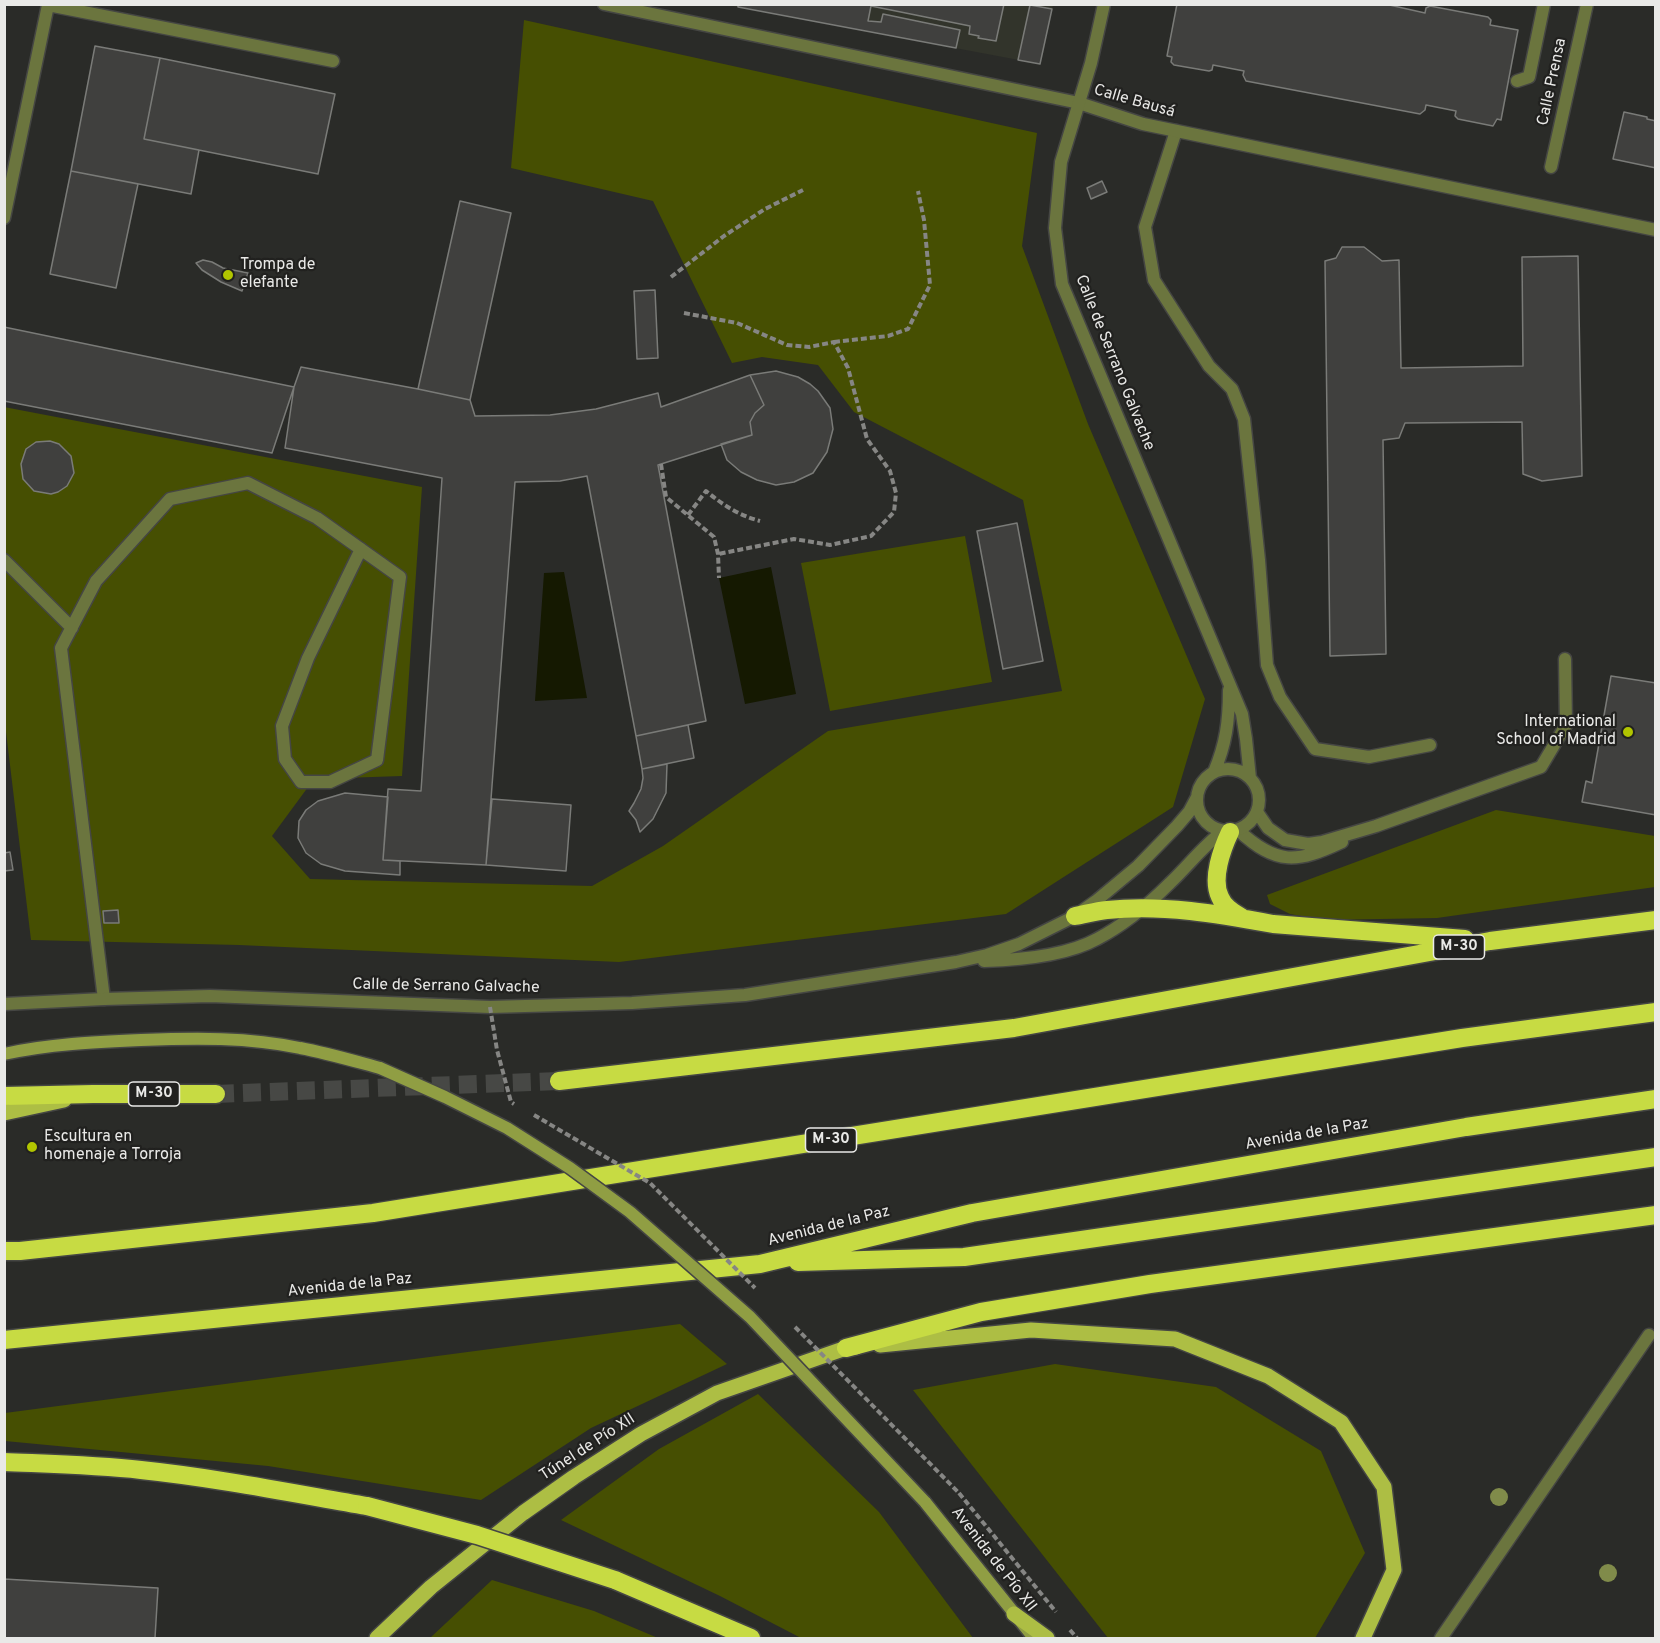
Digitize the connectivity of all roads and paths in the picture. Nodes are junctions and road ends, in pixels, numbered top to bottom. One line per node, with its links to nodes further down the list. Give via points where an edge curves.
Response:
1 (604, 4): 7 (street, Calle Bausá)
2 (1104, 4): 7 (street, Calle de Serrano Galvache)
3 (1544, 4): 6 (street, via 1529,77)
4 (1587, 4): 9 (street, Calle Prensa)
5 (333, 61): 12 (street, via 48,5)
6 (1517, 81)
7 (1079, 103): 8 (street, Calle Bausá); 26 (street, Calle de Serrano Galvache, via 1061,162 1055,228 1062,284)
8 (1176, 131): 13 (street, Calle Bausá); 27 (street, via 1145,227 1154,280 1209,366 1232,389 1245,418 1267,665 1280,697 1315,749 1369,757)
9 (1551, 167)
10 (804, 190): 14 (path, via 765,208)
11 (918, 191): 16 (path, via 930,285 908,329 888,336)
12 (4, 218)
13 (1656, 230)
14 (671, 277)
15 (684, 313): 16 (path, via 736,323 787,345 809,347)
16 (834, 342): 21 (path, via 848,368 867,439 890,471 896,493 894,512 871,536 830,545 794,539)
17 (661, 464): 18 (path, via 666,497)
18 (688, 514): 19 (path, via 706,490 731,510); 21 (path, via 714,537)
19 (760, 521)
20 (361, 549): 20 (street, via 400,577 377,760 330,782 301,782 285,759 282,726 308,658); 24 (street, via 317,518 248,483 170,499 96,581)
21 (718, 554): 23 (path)
22 (4, 560): 24 (street)
23 (719, 578)
24 (72, 628): 40 (street, via 61,648)
25 (1565, 659): 32 (street, via 1566,725 1541,767)
26 (1229, 686): 28 (street, Calle de Serrano Galvache, via 1228,728); 29 (street, Calle de Serrano Galvache, via 1242,714)
27 (1430, 745)
28 (1214, 772): 29 (street, via 1233,769); 30 (street, via 1206,778)
29 (1250, 777): 31 (street, via 1259,794)
30 (1197, 797): 33 (street, via 1197,807 1206,823); 35 (street, Calle de Serrano Galvache, via 1189,812 1138,866)
31 (1257, 812): 32 (street, via 1268,828 1285,840 1308,844); 33 (street, via 1246,826)
32 (1376, 826): 33 (street, via 1300,858 1278,856)
33 (1230, 831): 34 (street, Calle de Serrano Galvache, via 1212,839); 36 (highway, via 1219,860 1219,896 1227,908)
34 (1142, 908): 35 (highway); 36 (highway); 39 (street, Calle de Serrano Galvache, via 1116,928 1074,949)
35 (1075, 915): 39 (street, Calle de Serrano Galvache, via 1019,944)
36 (1242, 918): 38 (highway, via 1273,924)
37 (1656, 920): 38 (highway, M-30)
38 (1490, 941): 44 (highway, M-30, via 1014,1028)
39 (956, 962): 40 (street, Calle de Serrano Galvache, via 745,995 632,1003 490,1008 210,996)
40 (104, 999): 41 (street, Calle de Serrano Galvache)
41 (4, 1004)
42 (1656, 1012): 52 (highway, M-30, via 1450,1040 373,1213)
43 (4, 1054): 59 (main road, Avenida de Pío XII, bridge, via 106,1041 185,1038 300,1048 380,1068 507,1128 630,1212 750,1317 925,1502)
44 (560, 1081)
45 (93, 1094): 46 (highway, M-30); 47 (highway, M-30); 49 (main road)
46 (216, 1094)
47 (4, 1096)
48 (1656, 1099): 53 (highway, Avenida de la Paz, via 1466,1127 972,1213)
49 (4, 1113)
50 (1656, 1157): 53 (highway, via 964,1257)
51 (1656, 1215): 56 (highway, via 1139,1286 981,1312)
52 (4, 1251)
53 (760, 1264): 55 (highway, Avenida de la Paz)
54 (1649, 1335): 68 (street)
55 (4, 1340)
56 (846, 1348): 62 (main road, Túnel de Pío XII, via 717,1393 641,1434 523,1513 431,1587); 67 (main road, Túnel de Pío XII, via 1031,1330 1175,1339 1268,1376 1341,1422 1384,1487 1394,1570)
57 (4, 1462): 63 (highway, bridge, via 141,1470 368,1506 477,1535 615,1580)
58 (959, 1493): 60 (path)
59 (1014, 1614): 64 (main road, Avenida de Pío XII); 65 (main road)
60 (1063, 1620)
61 (1070, 1629): 66 (path)
62 (379, 1637)
63 (752, 1638)
64 (1034, 1638)
65 (1047, 1638)
66 (1077, 1638)
67 (1363, 1638)
68 (1441, 1638)

